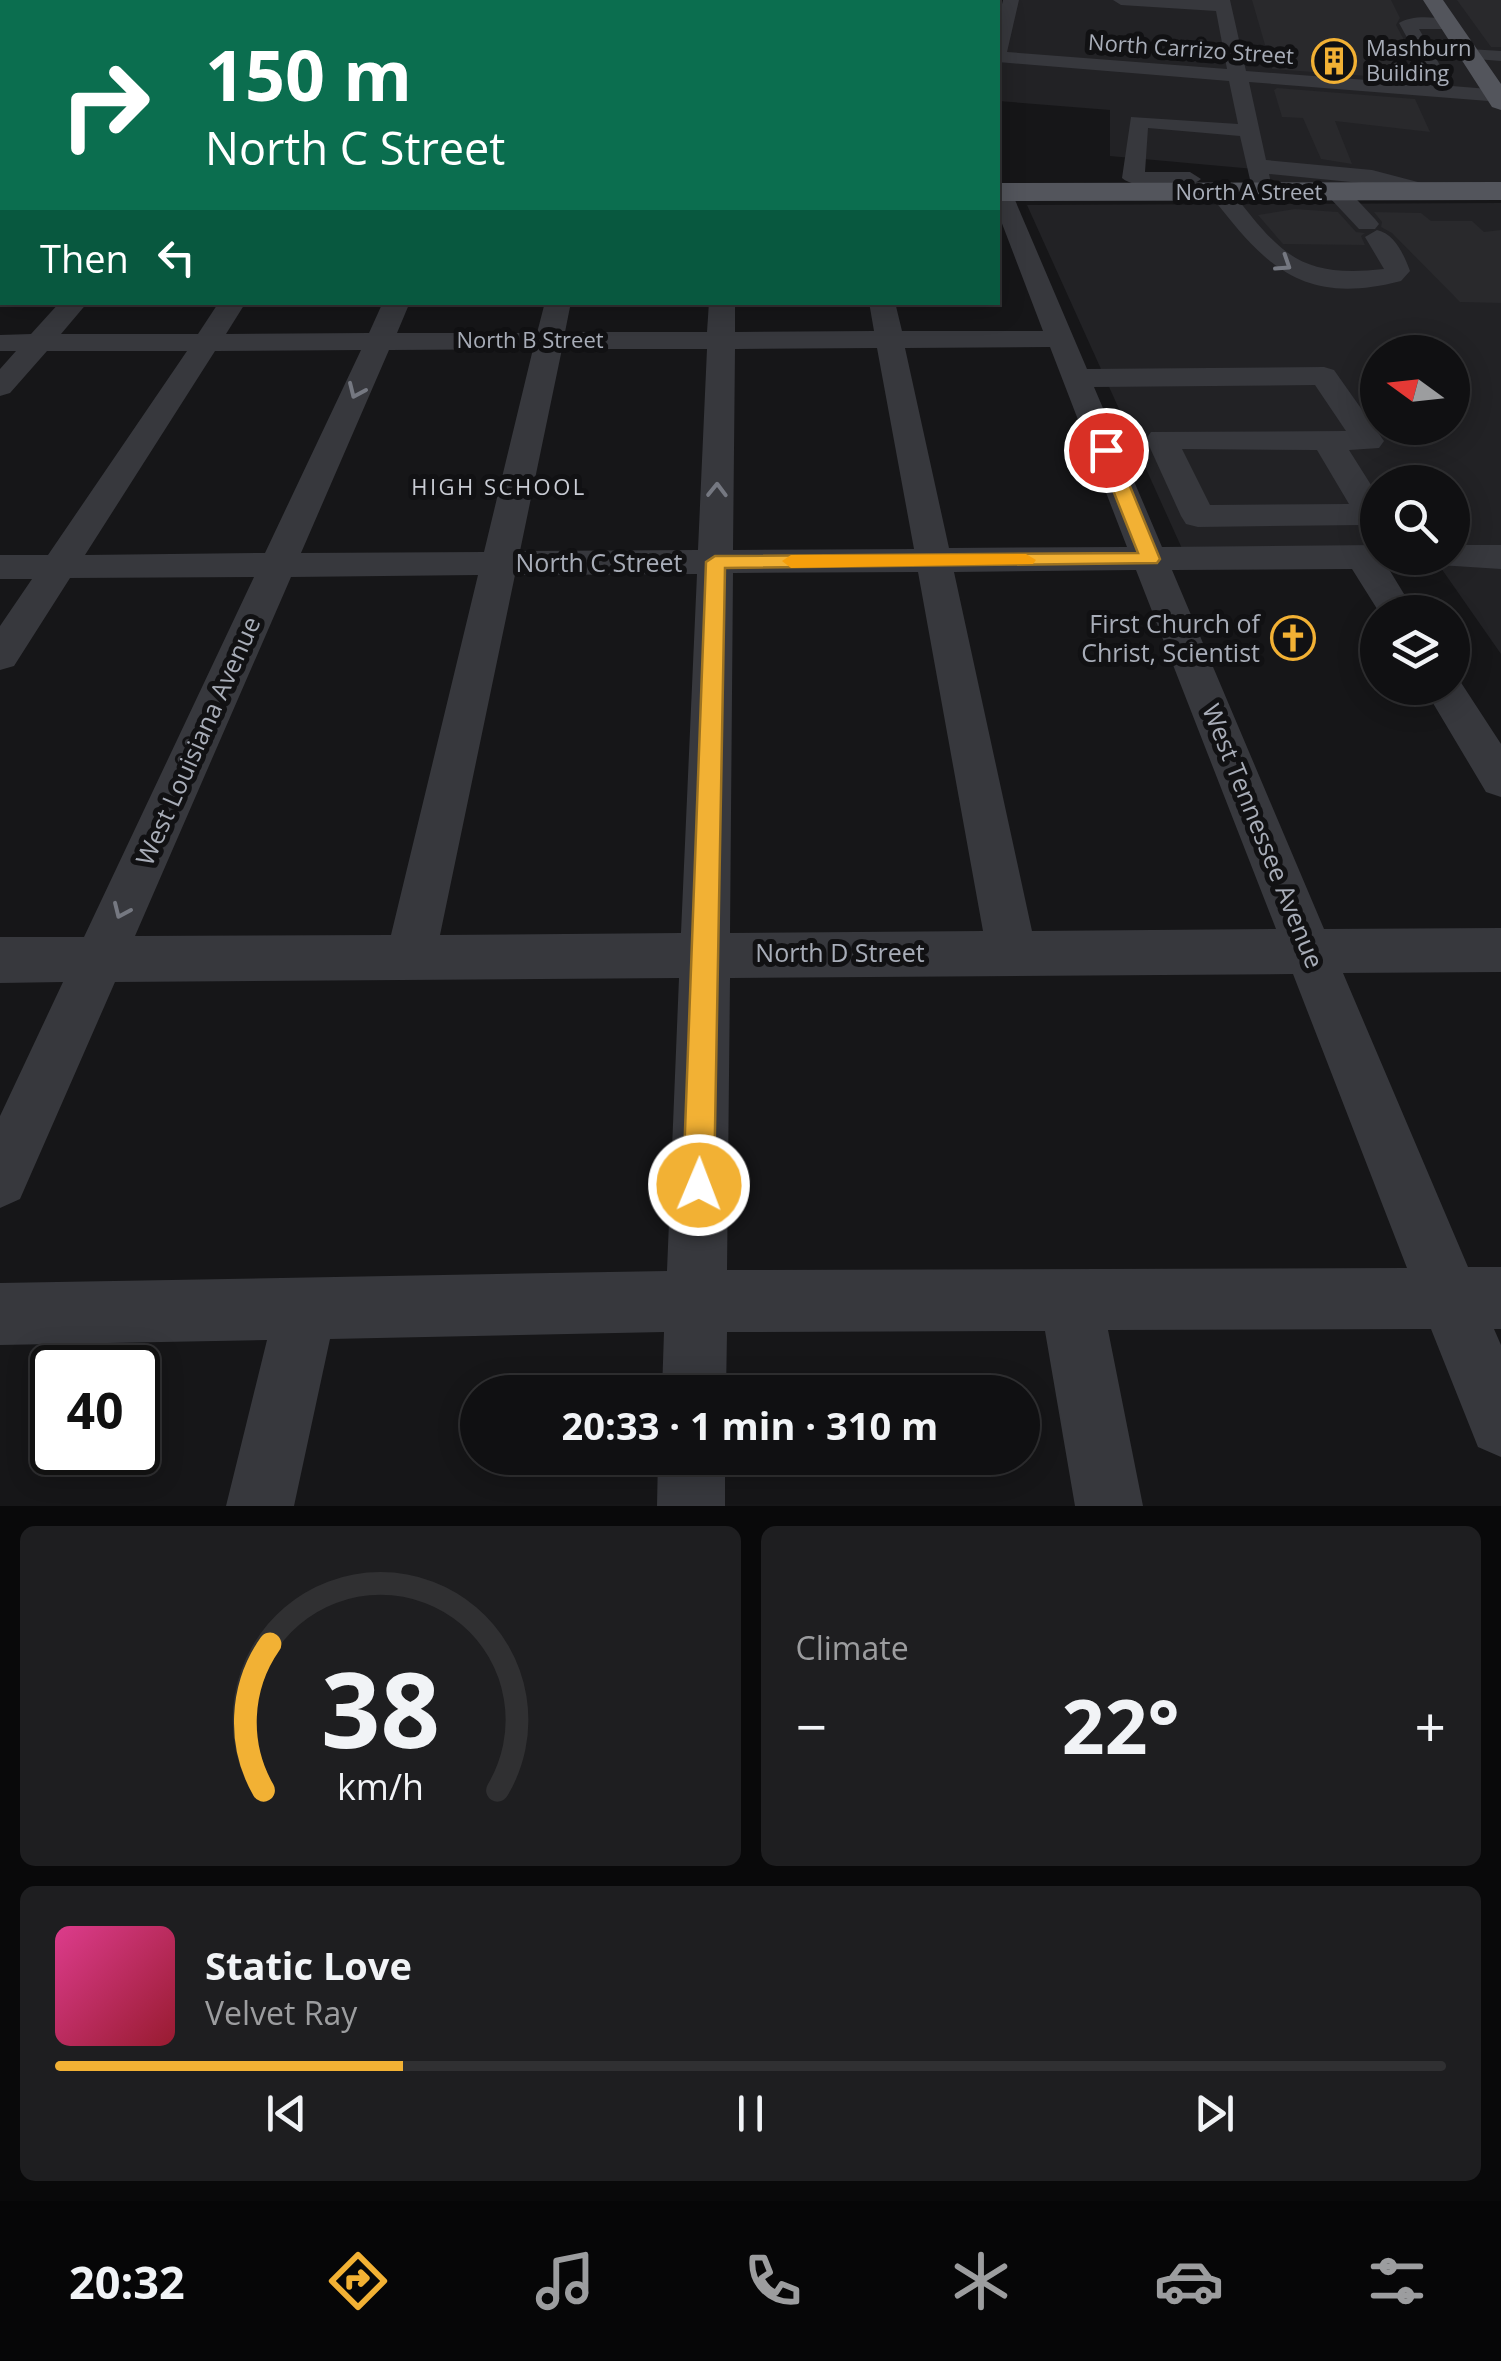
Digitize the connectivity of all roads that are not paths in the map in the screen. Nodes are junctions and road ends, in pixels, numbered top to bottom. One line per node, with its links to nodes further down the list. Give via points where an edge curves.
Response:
1 (1011, 0): 6 (street)
2 (1121, 0): 4 (street)
3 (1433, 0): 5 (main road)
4 (1222, 3): 10 (street)
5 (1450, 25): 7 (main road); 11 (street, via 1407,23)
6 (1000, 47)
7 (1469, 54): 9 (street); 12 (main road)
8 (1000, 55): 10 (street, North Carrizo Street)
9 (1501, 56)
10 (1239, 76): 11 (street, North Carrizo Street); 13 (street)
11 (1446, 92): 12 (street, North Carrizo Street)
12 (1500, 98)
13 (1250, 131): 14 (street); 15 (street, via 1138,121 1133,161 1198,166)
14 (1260, 179): 16 (street, via 1372,177); 19 (main road, North A Street); 20 (main road, North A Street)
15 (1186, 186): 18 (main road, North A Street); 19 (main road, North A Street)
16 (1425, 191): 17 (main road, North A Street); 20 (main road, North A Street)
17 (1501, 191)
18 (1000, 192)
19 (1220, 192): 20 (street, one-way to 20, via 1270,255 1299,274 1392,276 1392,256)
20 (1336, 192)
21 (1000, 194): 33 (street, West Tennessee Avenue)
22 (71, 305): 31 (street)
23 (231, 305): 30 (street)
24 (396, 305): 29 (street, West Louisiana Avenue)
25 (557, 305): 28 (street)
26 (722, 321): 27 (street, North B Street); 28 (street, North B Street); 45 (street, one-way to 26)
27 (886, 321): 33 (street, North B Street); 44 (street)
28 (550, 340): 29 (street, North B Street); 46 (street)
29 (379, 341): 30 (street, North B Street); 47 (street, West Louisiana Avenue, one-way to 47)
30 (206, 342): 31 (street, North B Street); 48 (street)
31 (38, 343): 32 (street, North B Street); 35 (street)
32 (0, 344)
33 (1068, 358): 34 (street, North B Street); 43 (street, West Tennessee Avenue)
34 (1132, 378): 36 (street); 37 (street, North B Street, via 1324,376 1368,441)
35 (0, 387)
36 (1162, 439): 37 (street); 39 (street, via 1198,516)
37 (1327, 441): 38 (street)
38 (1360, 494)
39 (1360, 518)
40 (1360, 557): 43 (street, North C Street)
41 (1470, 557): 42 (street)
42 (1501, 557)
43 (1150, 559): 44 (street, North C Street); 55 (street, West Tennessee Avenue)
44 (934, 560): 45 (street, North C Street); 54 (street)
45 (715, 562): 46 (street, North C Street); 56 (street)
46 (500, 563): 47 (street, North C Street); 57 (street)
47 (278, 565): 48 (street, North C Street); 58 (street, West Louisiana Avenue, one-way to 58)
48 (58, 566): 49 (street, North C Street); 50 (street)
49 (0, 567)
50 (0, 656)
51 (1455, 705): 52 (street)
52 (1501, 780)
53 (1501, 950): 55 (street, North D Street)
54 (1012, 952): 55 (street, North D Street); 56 (street, North D Street)
55 (1310, 952): 61 (street, West Tennessee Avenue)
56 (704, 953): 57 (street, North D Street); 63 (street)
57 (411, 956): 58 (street, North D Street)
58 (100, 959): 59 (street, North D Street); 60 (street, West Louisiana Avenue)
59 (0, 960)
60 (0, 1179)
61 (1475, 1298): 62 (street); 67 (street, West Tennessee Avenue)
62 (1070, 1299): 63 (street); 71 (street)
63 (696, 1301): 64 (street); 66 (street)
64 (306, 1308): 65 (street); 69 (street)
65 (0, 1314)
66 (694, 1375)
67 (1501, 1424)
68 (692, 1475): 70 (street)
69 (260, 1506)
70 (691, 1506)
71 (1109, 1506)

